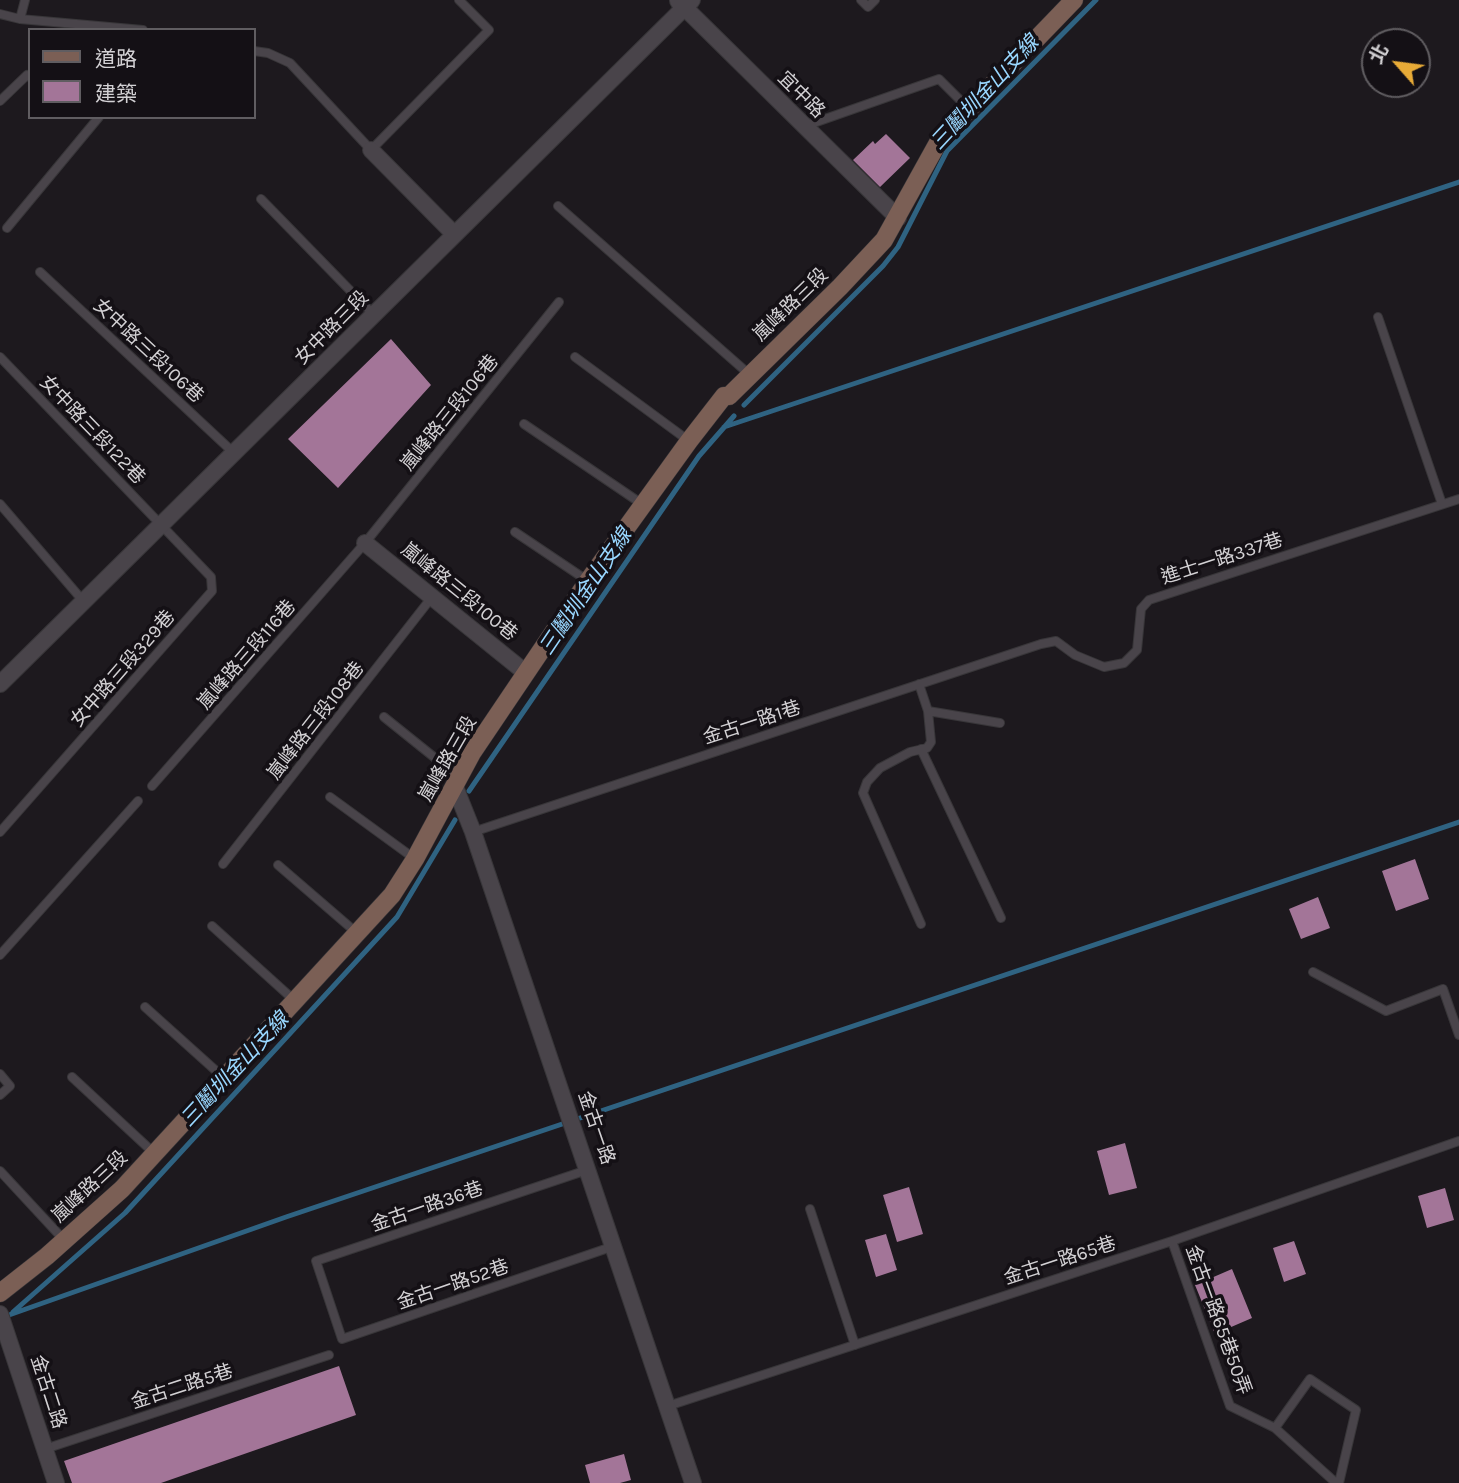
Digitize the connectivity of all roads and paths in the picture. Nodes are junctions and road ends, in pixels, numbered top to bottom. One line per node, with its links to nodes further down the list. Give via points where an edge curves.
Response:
1 (25, 0): 8 (lane)
2 (458, 0): 16 (lane, via 489,30)
3 (861, 0): 4 (lane, via 867,7)
4 (874, 0)
5 (1072, 1): 13 (street, 嵐峰路三段)
6 (684, 3): 15 (street, 宜中路); 21 (street, 女中路三段)
7 (0, 14): 8 (lane)
8 (20, 19): 9 (lane)
9 (125, 28)
10 (256, 51): 16 (lane, via 290,63)
11 (28, 76): 12 (lane)
12 (0, 101)
13 (968, 107): 15 (lane, via 939,79); 19 (street, 嵐峰路三段, via 940,139)
14 (97, 119): 20 (lane)
15 (803, 127): 19 (street, 宜中路)
16 (371, 150): 21 (street)
17 (261, 199): 24 (lane)
18 (558, 206): 28 (lane)
19 (898, 218): 28 (street, 嵐峰路三段, via 840,287)
20 (7, 228)
21 (454, 234): 24 (street, 女中路三段)
22 (40, 272): 31 (lane, 女中路三段106巷)
23 (559, 302): 38 (lane, 嵐峰路三段106巷)
24 (375, 315): 31 (street, 女中路三段)
25 (1378, 317): 35 (lane)
26 (0, 357): 36 (lane, 女中路三段122巷)
27 (575, 357): 30 (lane)
28 (750, 375): 30 (street, 嵐峰路三段, via 724,396)
29 (524, 424): 34 (lane)
30 (689, 441): 34 (street, 嵐峰路三段)
31 (234, 454): 36 (street, 女中路三段)
32 (1459, 499): 35 (lane, 進士一路337巷)
33 (0, 504): 41 (lane)
34 (642, 504): 39 (street, 嵐峰路三段)
35 (1442, 504): 42 (lane, 進士一路337巷, via 1149,600 1141,609 1137,650 1125,663 1104,667 1056,641)
36 (161, 525): 41 (street, 女中路三段); 54 (lane, 女中路三段329巷, via 211,577 212,591)
37 (515, 532): 39 (lane)
38 (365, 543): 40 (street, 嵐峰路三段100巷); 51 (lane, 嵐峰路三段116巷)
39 (588, 581): 43 (street, 嵐峰路三段)
40 (432, 597): 43 (street, 嵐峰路三段100巷); 57 (lane, 嵐峰路三段108巷)
41 (83, 602): 44 (street, 女中路三段)
42 (1041, 643): 45 (lane, 金古一路1巷)
43 (526, 673): 50 (street, 嵐峰路三段)
44 (0, 684)
45 (919, 684): 46 (lane); 55 (lane, 金古一路1巷)
46 (928, 711): 48 (lane); 49 (lane, via 931,742)
47 (384, 717): 50 (lane)
48 (1000, 723)
49 (920, 749): 59 (lane); 60 (lane, via 880,768 863,793)
50 (457, 783): 55 (street, 金古一路); 56 (street, 嵐峰路三段)
51 (152, 786)
52 (330, 797): 56 (lane)
53 (138, 801): 63 (lane)
54 (0, 832)
55 (473, 832): 74 (street, 金古一路)
56 (415, 859): 62 (street, 嵐峰路三段)
57 (223, 864)
58 (278, 865): 62 (lane)
59 (1001, 918)
60 (921, 924)
61 (212, 926): 65 (lane)
62 (358, 934): 65 (street, 嵐峰路三段)
63 (0, 955)
64 (1313, 972): 67 (lane, via 1386,1011 1443,989)
65 (295, 1002): 70 (street, 嵐峰路三段)
66 (145, 1007): 70 (lane)
67 (1459, 1035)
68 (0, 1074): 71 (lane, via 10,1086)
69 (72, 1077): 73 (lane)
70 (224, 1078): 73 (street, 嵐峰路三段)
71 (0, 1096)
72 (1459, 1141): 78 (lane, 金古一路65巷)
73 (155, 1154): 77 (street, 嵐峰路三段)
74 (587, 1170): 79 (street, 金古一路); 81 (lane, 金古一路36巷, via 316,1261)
75 (0, 1171): 77 (lane)
76 (810, 1209): 83 (lane)
77 (64, 1240): 80 (street, 嵐峰路三段)
78 (1172, 1241): 83 (lane, 金古一路65巷); 86 (lane, 金古一路65巷50弄, via 1230,1406)
79 (614, 1246): 81 (lane, 金古一路52巷, via 342,1339); 85 (street, 金古一路)
80 (0, 1293)
81 (329, 1300)
82 (0, 1314): 87 (street, 金古二路)
83 (855, 1345): 85 (lane, 金古一路65巷)
84 (329, 1355): 87 (lane, 金古二路5巷)
85 (668, 1406): 89 (street, 金古一路)
86 (1275, 1428): 90 (lane, 金古一路65巷50弄); 90 (lane, via 1310,1379 1356,1410)
87 (45, 1449): 88 (street, 金古二路)
88 (56, 1483)
89 (693, 1483)
90 (1338, 1483)

